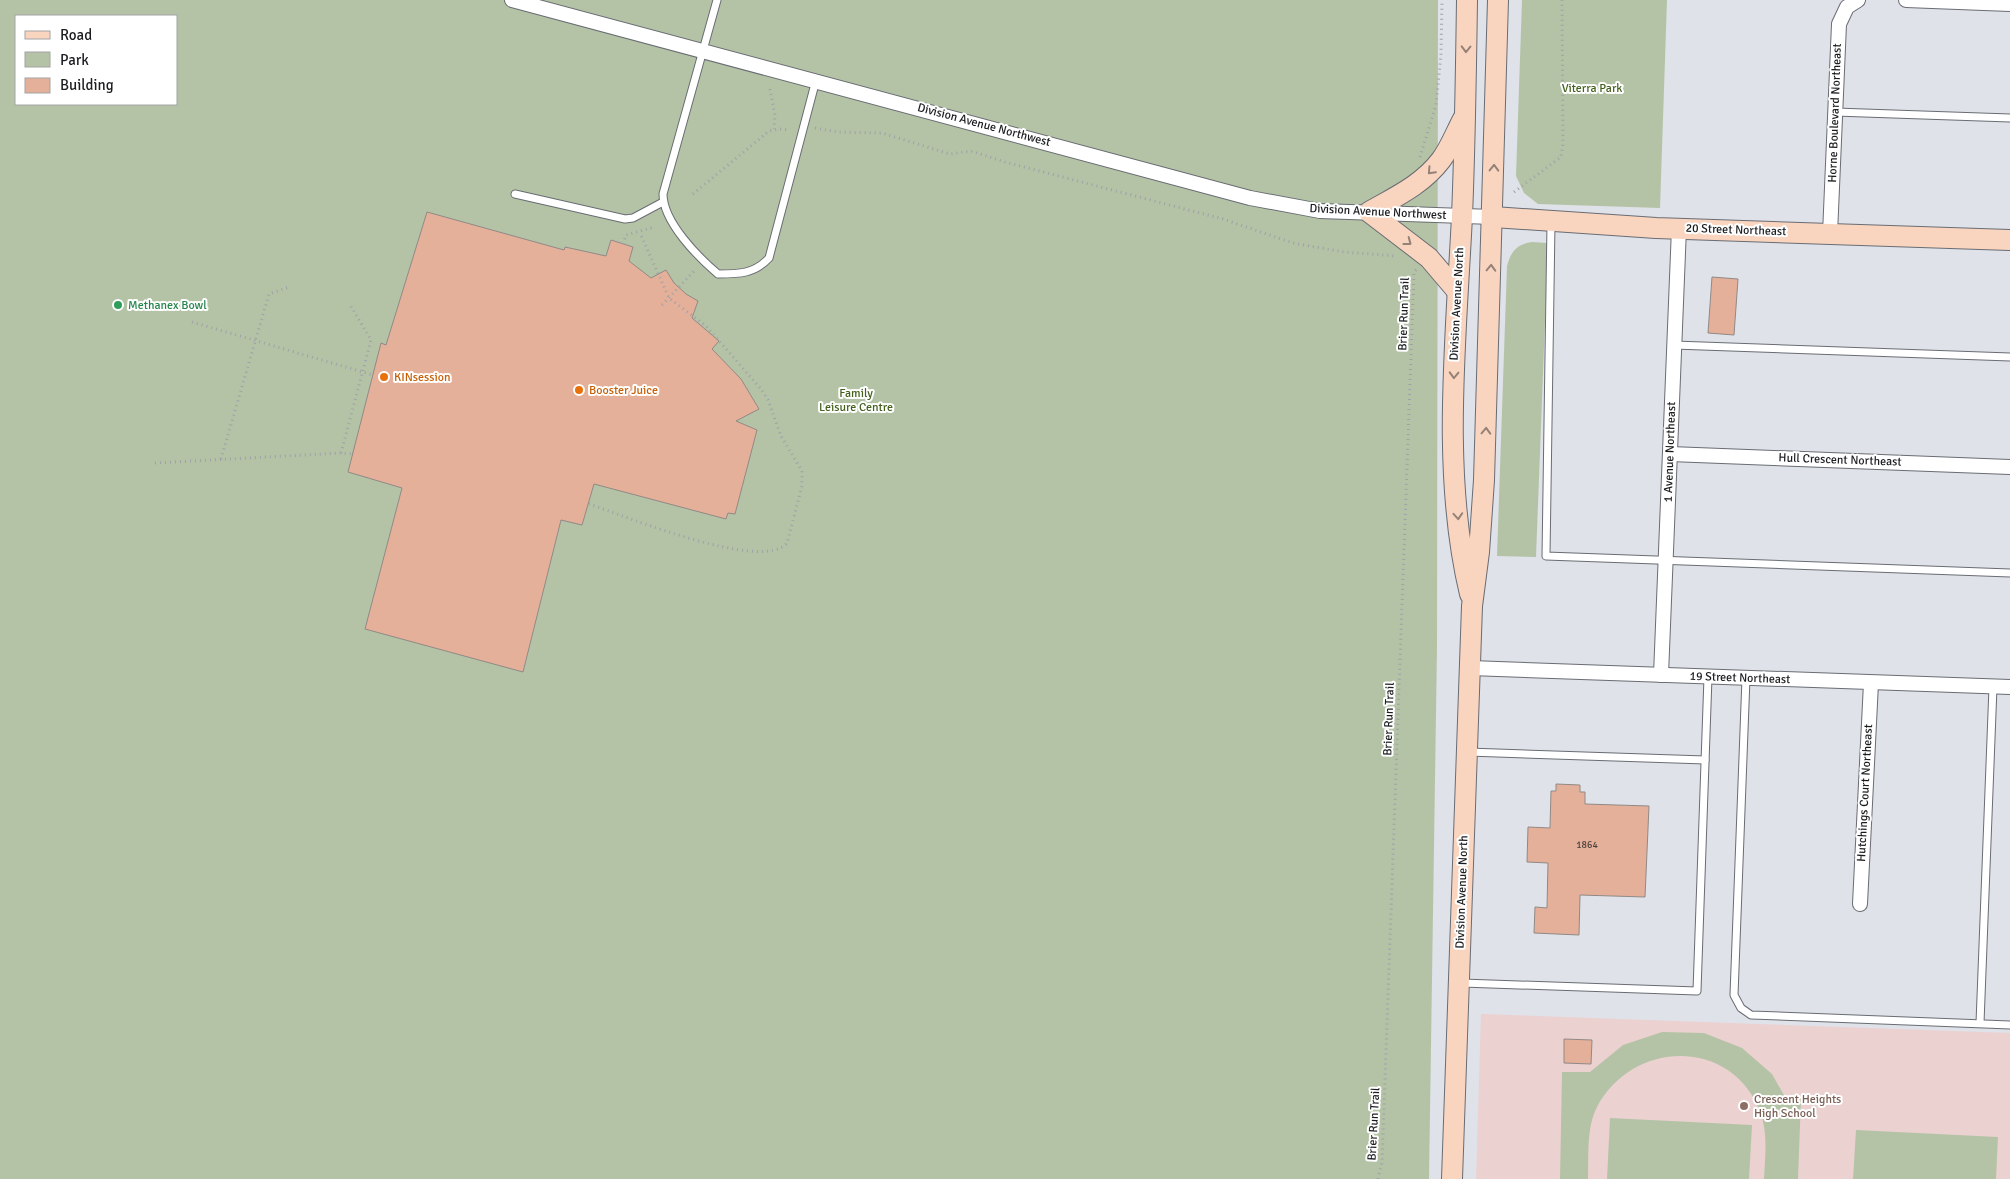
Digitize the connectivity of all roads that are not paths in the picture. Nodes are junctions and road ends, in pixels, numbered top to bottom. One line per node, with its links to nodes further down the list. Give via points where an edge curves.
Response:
1 (512, 0): 8 (street, Division Avenue Northwest)
2 (717, 0): 8 (lane)
3 (1467, 0): 11 (main road, Division Avenue North, one-way to 11)
4 (1498, 0): 17 (main road, Division Avenue North, one-way to 4)
5 (1858, 0): 10 (street, Horne Boulevard Northeast, via 1847,8 1839,24)
6 (1906, 0): 7 (street)
7 (2010, 4)
8 (703, 50): 9 (street, Division Avenue Northwest); 14 (lane)
9 (816, 80): 14 (lane, via 768,258 762,265 740,274 718,274 682,238); 15 (street, Division Avenue Northwest, via 1250,198 1320,211)
10 (1835, 112): 12 (lane); 20 (street, Horne Boulevard Northeast)
11 (1465, 115): 15 (main road, one-way to 15, via 1442,159 1430,173 1421,182); 16 (main road, Division Avenue North)
12 (2010, 118)
13 (515, 194): 14 (lane, via 625,219)
14 (663, 202)
15 (1369, 212): 16 (street, Division Avenue Northwest); 22 (main road, one-way to 22, via 1429,258)
16 (1462, 215): 17 (street, 20 Street Northeast); 22 (main road, Division Avenue North)
17 (1493, 217): 18 (main road, 20 Street Northeast); 29 (main road, Division Avenue North, one-way to 17, via 1484,480)
18 (1551, 221): 19 (main road, 20 Street Northeast); 27 (lane, via 1546,556)
19 (1679, 228): 20 (main road, 20 Street Northeast); 23 (street, 1 Avenue Northeast)
20 (1830, 234): 21 (main road, 20 Street Northeast)
21 (2010, 240)
22 (1457, 292): 29 (main road, Division Avenue North, one-way to 29, via 1453,419 1455,468 1461,557)
23 (1674, 345): 24 (lane); 25 (street, 1 Avenue Northeast)
24 (2010, 357)
25 (1670, 454): 26 (street, Hull Crescent Northeast); 27 (street, 1 Avenue Northeast)
26 (2010, 467)
27 (1666, 560): 28 (lane); 31 (street, 1 Avenue Northeast)
28 (2010, 573)
29 (1472, 606): 30 (main road, Division Avenue North)
30 (1470, 668): 31 (street, 19 Street Northeast); 37 (main road, Division Avenue North)
31 (1661, 675): 32 (street, 19 Street Northeast)
32 (1708, 677): 33 (street, 19 Street Northeast); 38 (lane)
33 (1746, 678): 34 (street, 19 Street Northeast); 41 (lane, via 1734,995 1741,1008 1751,1015)
34 (1871, 682): 35 (street, 19 Street Northeast); 39 (street, Hutchings Court Northeast)
35 (1993, 687): 36 (street, 19 Street Northeast); 41 (lane)
36 (2010, 687)
37 (1467, 752): 38 (lane); 40 (main road, Division Avenue North)
38 (1705, 760): 40 (lane, via 1697,991)
39 (1860, 904)
40 (1459, 983): 43 (main road, Division Avenue North)
41 (1980, 1024): 42 (lane)
42 (2010, 1025)
43 (1452, 1179)

